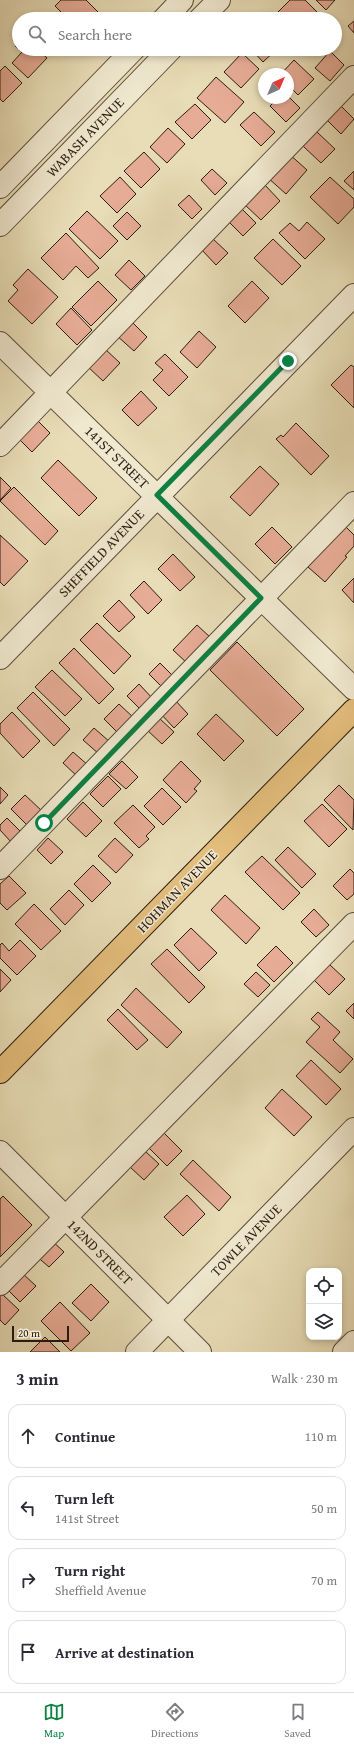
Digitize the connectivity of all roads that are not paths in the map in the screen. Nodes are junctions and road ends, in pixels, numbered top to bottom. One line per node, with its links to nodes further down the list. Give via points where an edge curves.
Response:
1 (182, 0): 3 (street)
2 (218, 0): 4 (street)
3 (171, 12)
4 (207, 12)
5 (127, 56): 8 (street, WABASH AVENUE)
6 (164, 56): 9 (street, WABASH AVENUE)
7 (354, 77): 12 (street)
8 (0, 187)
9 (0, 225)
10 (354, 294): 14 (street, SHEFFIELD AVENUE)
11 (0, 343): 12 (street, 141ST STREET)
12 (51, 392): 13 (street); 14 (street, 141ST STREET)
13 (0, 445)
14 (157, 495): 16 (street, 141ST STREET); 17 (street, SHEFFIELD AVENUE)
15 (354, 503): 16 (street)
16 (261, 598): 18 (street, 141ST STREET); 20 (street)
17 (0, 658)
18 (354, 689)
19 (354, 710): 22 (main road, HOHMAN AVENUE)
20 (0, 868)
21 (354, 924): 25 (street)
22 (0, 1072)
23 (354, 1129): 27 (street, TOWLE AVENUE)
24 (0, 1152): 25 (street, 142ND STREET)
25 (66, 1217): 26 (street); 27 (street, 142ND STREET)
26 (0, 1284)
27 (168, 1320): 29 (street, TOWLE AVENUE); 30 (street, 142ND STREET)
28 (354, 1342): 31 (street)
29 (137, 1352)
30 (200, 1352)
31 (344, 1352)

